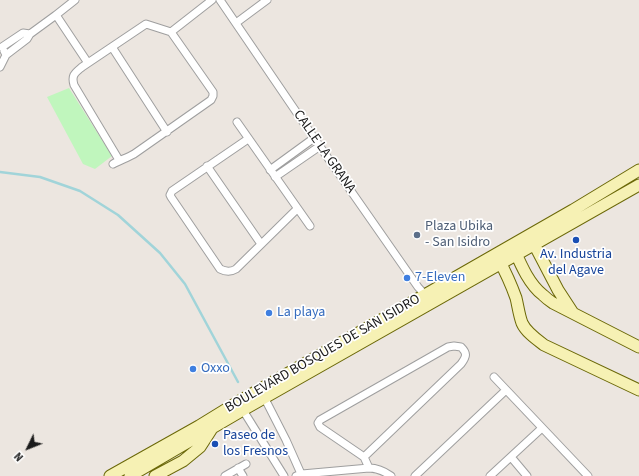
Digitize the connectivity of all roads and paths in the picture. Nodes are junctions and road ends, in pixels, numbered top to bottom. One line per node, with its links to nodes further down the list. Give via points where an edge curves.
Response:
1 (75, 0): 5 (street)
2 (212, 0): 7 (street)
3 (220, 0): 6 (street, CALLE LA GRANA)
4 (267, 0): 6 (street)
5 (56, 15): 9 (street, via 27,39); 10 (street)
6 (236, 23): 14 (street, CALLE LA GRANA)
7 (171, 32): 8 (street, via 146,24); 13 (street, via 213,92 213,96)
8 (112, 47): 10 (street); 13 (street)
9 (3, 49): 11 (street)
10 (88, 63): 13 (street, via 72,79 116,162 128,158)
11 (0, 67)
12 (236, 122): 15 (street)
13 (167, 132)
14 (314, 138): 16 (street, CALLE LA GRANA); 18 (street)
15 (248, 139): 17 (street); 18 (street)
16 (320, 146): 20 (street); 28 (street, CALLE LA GRANA)
17 (207, 166): 24 (street); 24 (street, via 172,191 170,197 220,269 230,272 236,269)
18 (270, 170): 20 (street)
19 (639, 170): 26 (main road, BOULEVARD BOSQUES DE SAN ISIDRO)
20 (275, 177): 22 (street)
21 (639, 185): 25 (main road, BOULEVARD BOSQUES DE SAN ISIDRO)
22 (298, 209): 23 (street); 24 (street)
23 (310, 226)
24 (261, 244)
25 (534, 244): 26 (main road, BOULEVARD BOSQUES DE SAN ISIDRO); 29 (main road)
26 (514, 250): 27 (main road, BOULEVARD BOSQUES DE SAN ISIDRO); 29 (main road, via 542,295)
27 (499, 259): 28 (main road, BOULEVARD BOSQUES DE SAN ISIDRO); 33 (main road, via 516,299 522,323 528,332 544,345)
28 (428, 299): 34 (main road, BOULEVARD BOSQUES DE SAN ISIDRO)
29 (574, 314): 30 (main road)
30 (639, 347)
31 (494, 377): 32 (street)
32 (506, 390): 37 (street); 52 (street)
33 (639, 390)
34 (263, 394): 35 (main road, BOULEVARD BOSQUES DE SAN ISIDRO); 50 (street)
35 (241, 406): 36 (main road, BOULEVARD BOSQUES DE SAN ISIDRO); 43 (main road, BOULEVARD BOSQUES DE SAN ISIDRO, via 199,426); 49 (street)
36 (212, 428): 43 (main road, BOULEVARD BOSQUES DE SAN ISIDRO); 46 (main road, BOULEVARD BOSQUES DE SAN ISIDRO, via 200,446 183,462)
37 (542, 428): 39 (street); 55 (street)
38 (364, 457): 38 (street, via 320,427 320,420 448,347 461,346 466,358 461,364); 42 (street)
39 (510, 457): 53 (street); 54 (street)
40 (246, 464): 41 (street)
41 (238, 468): 47 (street); 48 (street)
42 (369, 468): 50 (street); 51 (street, via 377,468)
43 (133, 472): 44 (main road, BOULEVARD BOSQUES DE SAN ISIDRO)
44 (121, 473): 45 (main road, BOULEVARD BOSQUES DE SAN ISIDRO)
45 (110, 476)
46 (155, 476)
47 (225, 476)
48 (243, 476)
49 (284, 476)
50 (300, 476)
51 (391, 476)
52 (415, 476)
53 (490, 476)
54 (527, 476)
55 (588, 476)

